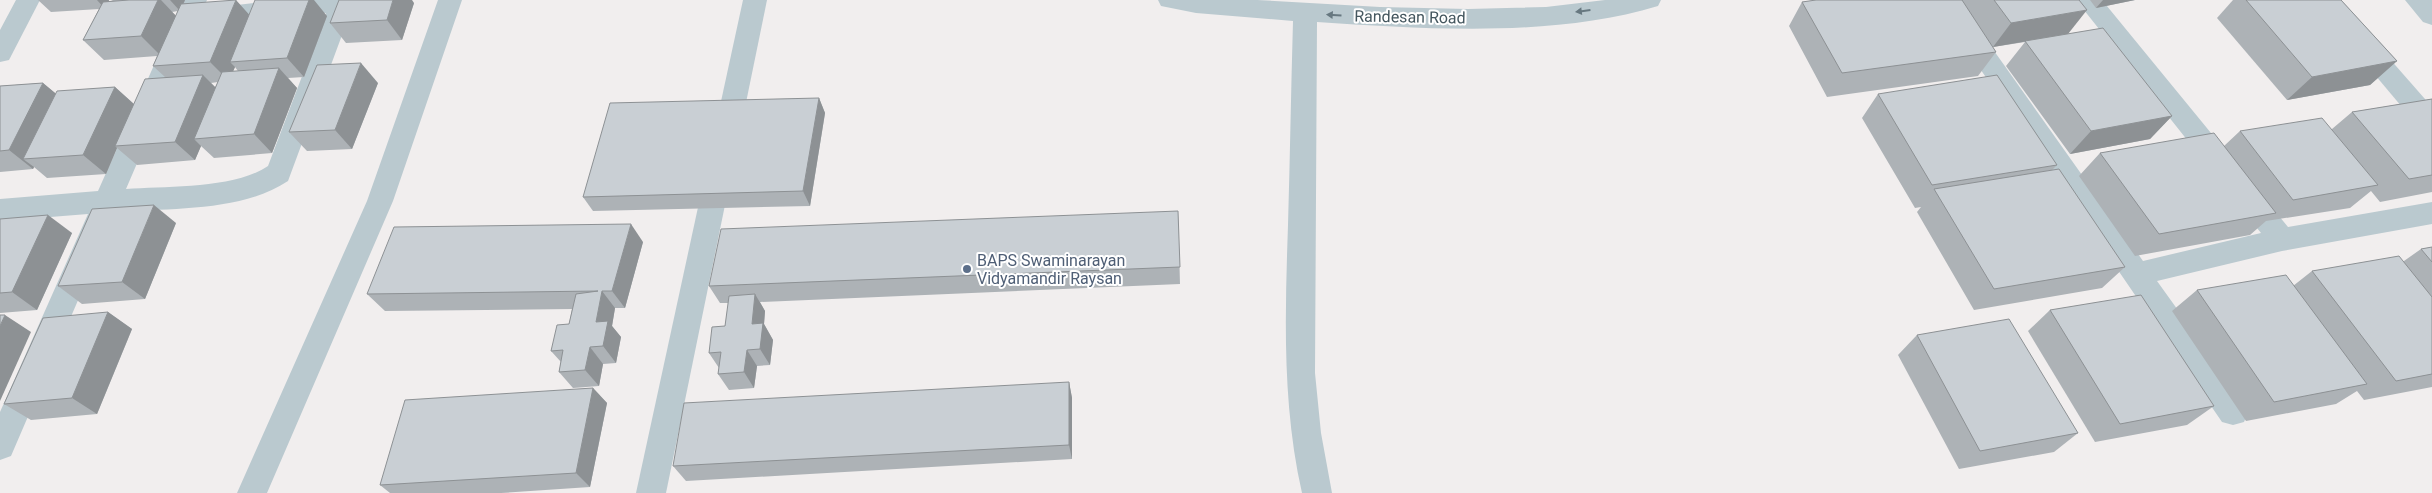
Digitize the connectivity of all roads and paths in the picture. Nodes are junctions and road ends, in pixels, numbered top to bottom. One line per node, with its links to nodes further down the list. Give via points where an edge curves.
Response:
1 (28, 0): 14 (street)
2 (450, 0): 23 (street, via 380,201)
3 (755, 0): 24 (street)
4 (1170, 0): 12 (street, Randesan Road)
5 (1648, 0): 12 (street, Randesan Road, one-way to 12, via 1623,7 1511,19)
6 (1945, 0): 20 (street)
7 (2088, 0): 19 (street)
8 (2324, 0): 15 (street)
9 (2417, 0): 13 (street)
10 (342, 2): 11 (street); 16 (street, via 279,173 265,183 245,190)
11 (192, 9): 16 (street)
12 (1305, 13): 25 (street, via 1300,346 1305,433)
13 (2432, 16)
14 (0, 53)
15 (2432, 125)
16 (105, 202): 17 (street); 22 (street)
17 (0, 210)
18 (2432, 212): 19 (street)
19 (2282, 240): 20 (street)
20 (2136, 274): 21 (street)
21 (2233, 412)
22 (0, 446)
23 (252, 493)
24 (651, 493)
25 (1317, 493)

